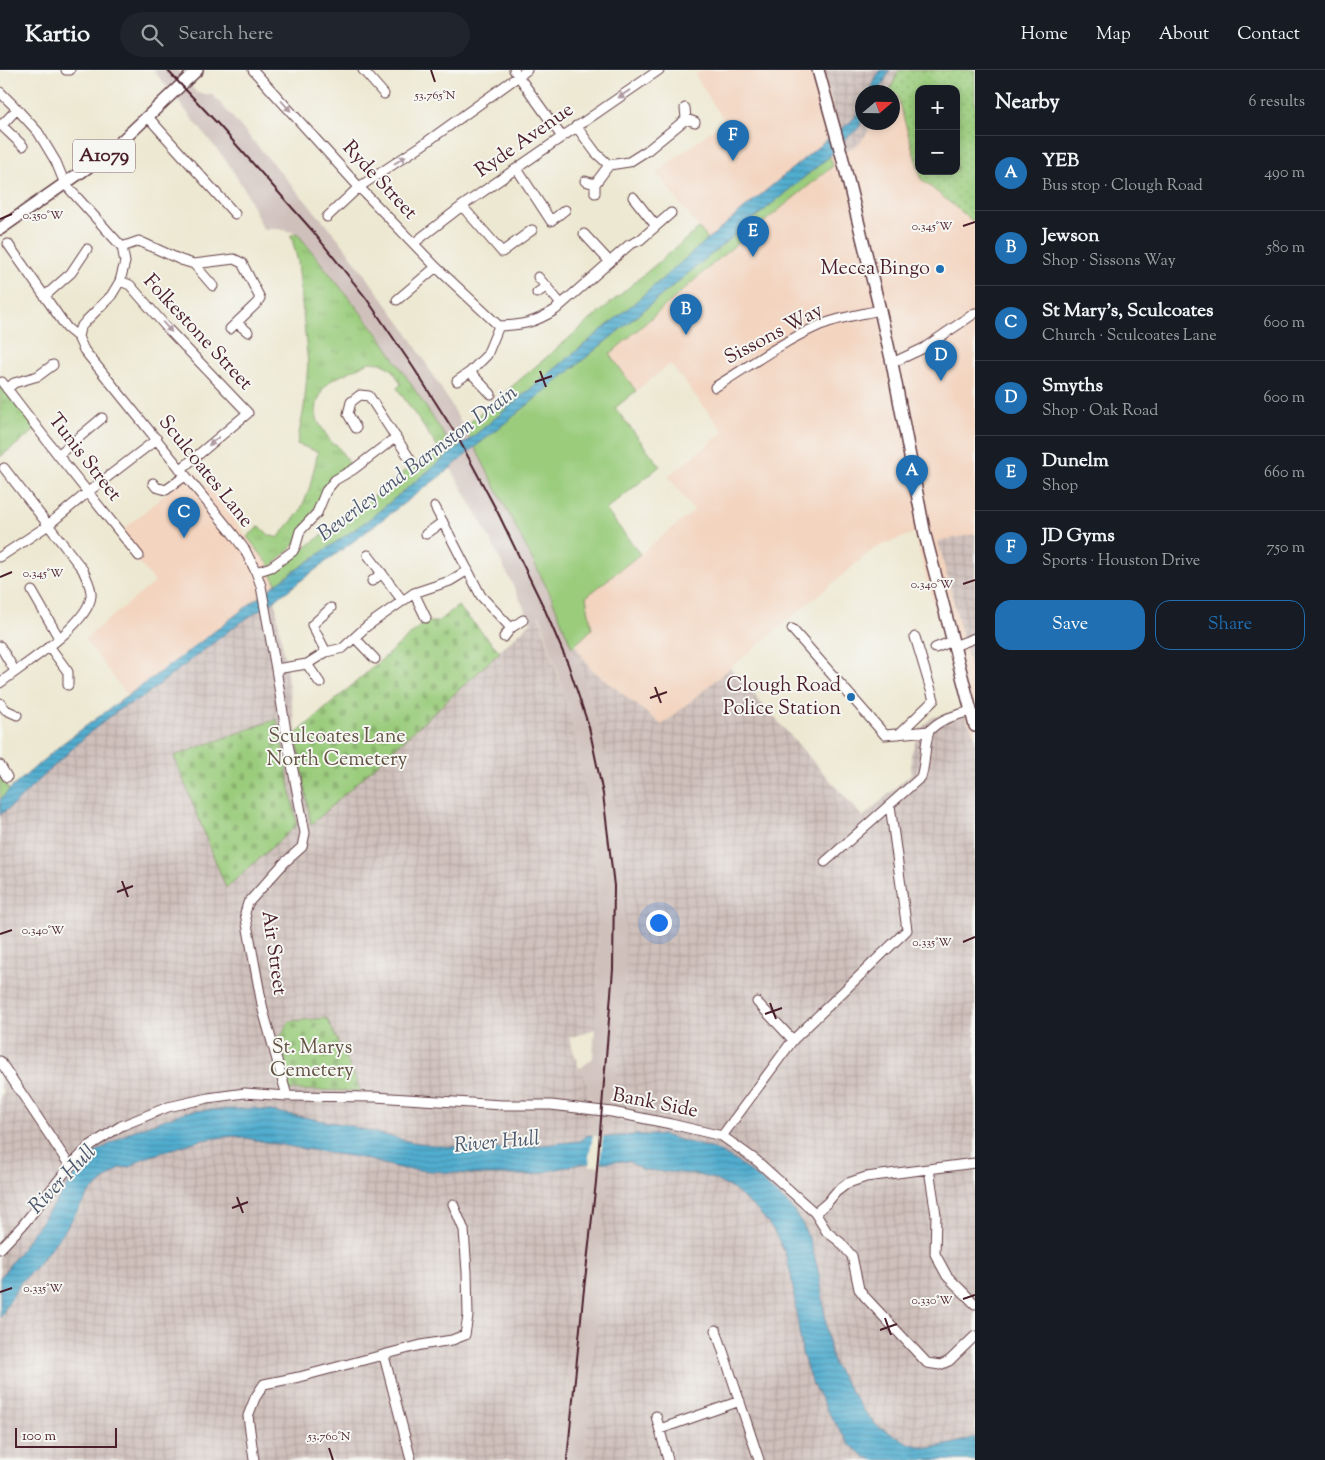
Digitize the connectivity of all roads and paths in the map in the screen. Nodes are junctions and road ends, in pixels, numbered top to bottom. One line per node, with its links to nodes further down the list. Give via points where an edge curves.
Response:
1 (66, 70): 2 (street)
2 (70, 70)
3 (197, 70): 14 (main road, A1079)
4 (253, 70): 23 (street, Ryde Street, one-way to 23)
5 (363, 70): 11 (street)
6 (527, 70): 9 (street)
7 (659, 70): 16 (street, Ryde Avenue, one-way to 16)
8 (818, 70): 49 (main road)
9 (516, 73): 17 (street); 23 (street, one-way to 9, via 421,146)
10 (0, 92): 12 (street)
11 (384, 94)
12 (17, 108): 15 (street); 22 (street, via 38,132)
13 (685, 108): 19 (street, via 690,120 629,162)
14 (147, 116): 22 (main road, A1079, via 111,151); 28 (street)
15 (1, 124): 18 (street)
16 (576, 126): 17 (street, Ryde Avenue); 19 (street)
17 (562, 137): 20 (street, Ryde Avenue)
18 (23, 146)
19 (609, 165): 21 (street, via 595,189)
20 (517, 169): 25 (street, Ryde Avenue); 26 (street, via 551,221)
21 (585, 181)
22 (65, 184): 31 (main road, A1079); 36 (street)
23 (359, 187): 29 (street); 34 (street, Ryde Street)
24 (633, 197): 30 (street)
25 (462, 206): 32 (street, via 502,252); 34 (street, Ryde Avenue)
26 (565, 210)
27 (671, 213): 30 (street)
28 (235, 214)
29 (327, 217)
30 (656, 226): 38 (street)
31 (0, 229)
32 (532, 230)
33 (584, 234): 38 (street)
34 (414, 243): 40 (street, Ryde Street)
35 (8, 244): 46 (street, Sculcoates Lane)
36 (122, 246): 39 (street, via 139,241); 42 (street, via 125,262)
37 (87, 249): 46 (street, via 71,273)
38 (610, 262): 48 (street)
39 (194, 264): 43 (street); 52 (street, via 234,258 242,263 260,298 233,326)
40 (436, 267): 47 (street); 51 (street, Ryde Street)
41 (538, 277): 44 (street)
42 (120, 280): 53 (street, via 111,296 80,328); 69 (street, Folkestone Street, one-way to 69, via 130,285 248,413)
43 (213, 286)
44 (546, 286): 45 (street); 48 (street)
45 (537, 293)
46 (45, 296): 53 (street, Sculcoates Lane, via 67,328)
47 (396, 300)
48 (561, 304): 51 (street, via 525,324)
49 (880, 310): 54 (main road); 60 (street, Sissons Way, via 817,327)
50 (975, 313): 54 (street, via 924,348)
51 (499, 326): 56 (street, via 487,355)
52 (248, 332)
53 (78, 337): 65 (street, Sculcoates Lane, via 84,350)
54 (892, 363): 96 (main road, via 925,535)
55 (53, 365): 57 (street)
56 (470, 372): 58 (street); 61 (street)
57 (38, 376): 59 (street); 66 (street, Tunis Street, via 5,385)
58 (457, 381)
59 (44, 384)
60 (715, 387)
61 (491, 394)
62 (102, 418): 66 (street)
63 (356, 428): 64 (street, via 348,414 351,402 360,395 368,396)
64 (396, 437): 67 (street); 80 (street, via 335,480 326,490 317,513 300,531 293,551 271,567)
65 (156, 439): 69 (street, Sculcoates Lane); 71 (street)
66 (58, 455): 71 (street, Tunis Street)
67 (410, 459)
68 (4, 468): 74 (street)
69 (182, 473): 70 (street, via 166,490 156,488); 80 (street, Sculcoates Lane, via 236,537)
70 (154, 483)
71 (88, 492): 74 (street); 77 (street, Tunis Street)
72 (435, 507): 73 (street)
73 (443, 522): 75 (street); 79 (street)
74 (47, 526): 78 (street); 93 (street, via 83,570 91,595 86,611)
75 (426, 534)
76 (368, 555): 81 (street)
77 (139, 556)
78 (0, 557)
79 (468, 570): 84 (street, via 450,581); 89 (street, via 481,596)
80 (256, 572): 103 (street, Sculcoates Lane)
81 (382, 573): 82 (street); 85 (street)
82 (372, 581)
83 (32, 591): 93 (street)
84 (414, 592): 85 (street); 87 (street)
85 (402, 600): 94 (street)
86 (331, 608): 100 (street, via 312,625)
87 (426, 618)
88 (523, 620): 89 (street)
89 (511, 628): 91 (street)
90 (792, 629): 113 (street, via 885,735)
91 (504, 637)
92 (915, 637): 113 (street, via 934,700)
93 (59, 638): 98 (street)
94 (355, 638): 100 (street, via 343,648); 101 (street)
95 (975, 638): 96 (street)
96 (953, 644): 99 (street); 109 (main road)
97 (0, 646): 104 (street)
98 (48, 646): 104 (street); 107 (street, via 68,672)
99 (935, 648)
100 (326, 652): 102 (street)
101 (375, 660)
102 (307, 664): 103 (street); 106 (street)
103 (276, 669): 117 (street, Sculcoates Lane)
104 (15, 671): 105 (street)
105 (0, 683)
106 (320, 683)
107 (68, 685)
108 (0, 703): 110 (street)
109 (971, 711): 111 (main road); 112 (street, via 945,718)
110 (17, 715)
111 (975, 726)
112 (929, 731): 113 (street); 116 (street, via 921,777)
113 (899, 734)
114 (0, 765): 115 (street)
115 (7, 777)
116 (890, 805): 118 (street); 120 (street, via 907,930)
117 (305, 833): 122 (street, Air Street, via 302,847 248,903 245,913 263,1010)
118 (825, 862)
119 (757, 1002): 120 (street)
120 (793, 1040): 123 (street)
121 (0, 1061): 125 (street)
122 (287, 1096): 123 (street, Bank Side, via 551,1106 612,1112); 125 (street, Bank Side, via 245,1093 168,1107 121,1126 91,1145)
123 (722, 1136): 128 (street, Bank Side, via 757,1161)
124 (975, 1163): 126 (street)
125 (70, 1166): 129 (street, Bank Side)
126 (929, 1168): 128 (street, via 866,1177 848,1183); 130 (street, via 936,1215 935,1254 946,1276)
127 (453, 1204): 133 (street, via 464,1230 468,1308 465,1335)
128 (815, 1213): 132 (street, Bank Side, via 826,1232 852,1256 859,1289 927,1363 940,1365 950,1361)
129 (0, 1249)
130 (975, 1304)
131 (716, 1330): 134 (street)
132 (975, 1336)
133 (384, 1356): 137 (street, via 264,1384 248,1416); 138 (street)
134 (740, 1401): 136 (street); 140 (street)
135 (656, 1416): 136 (street)
136 (660, 1430): 139 (street)
137 (254, 1460)
138 (411, 1460)
139 (668, 1460)
140 (759, 1460)

